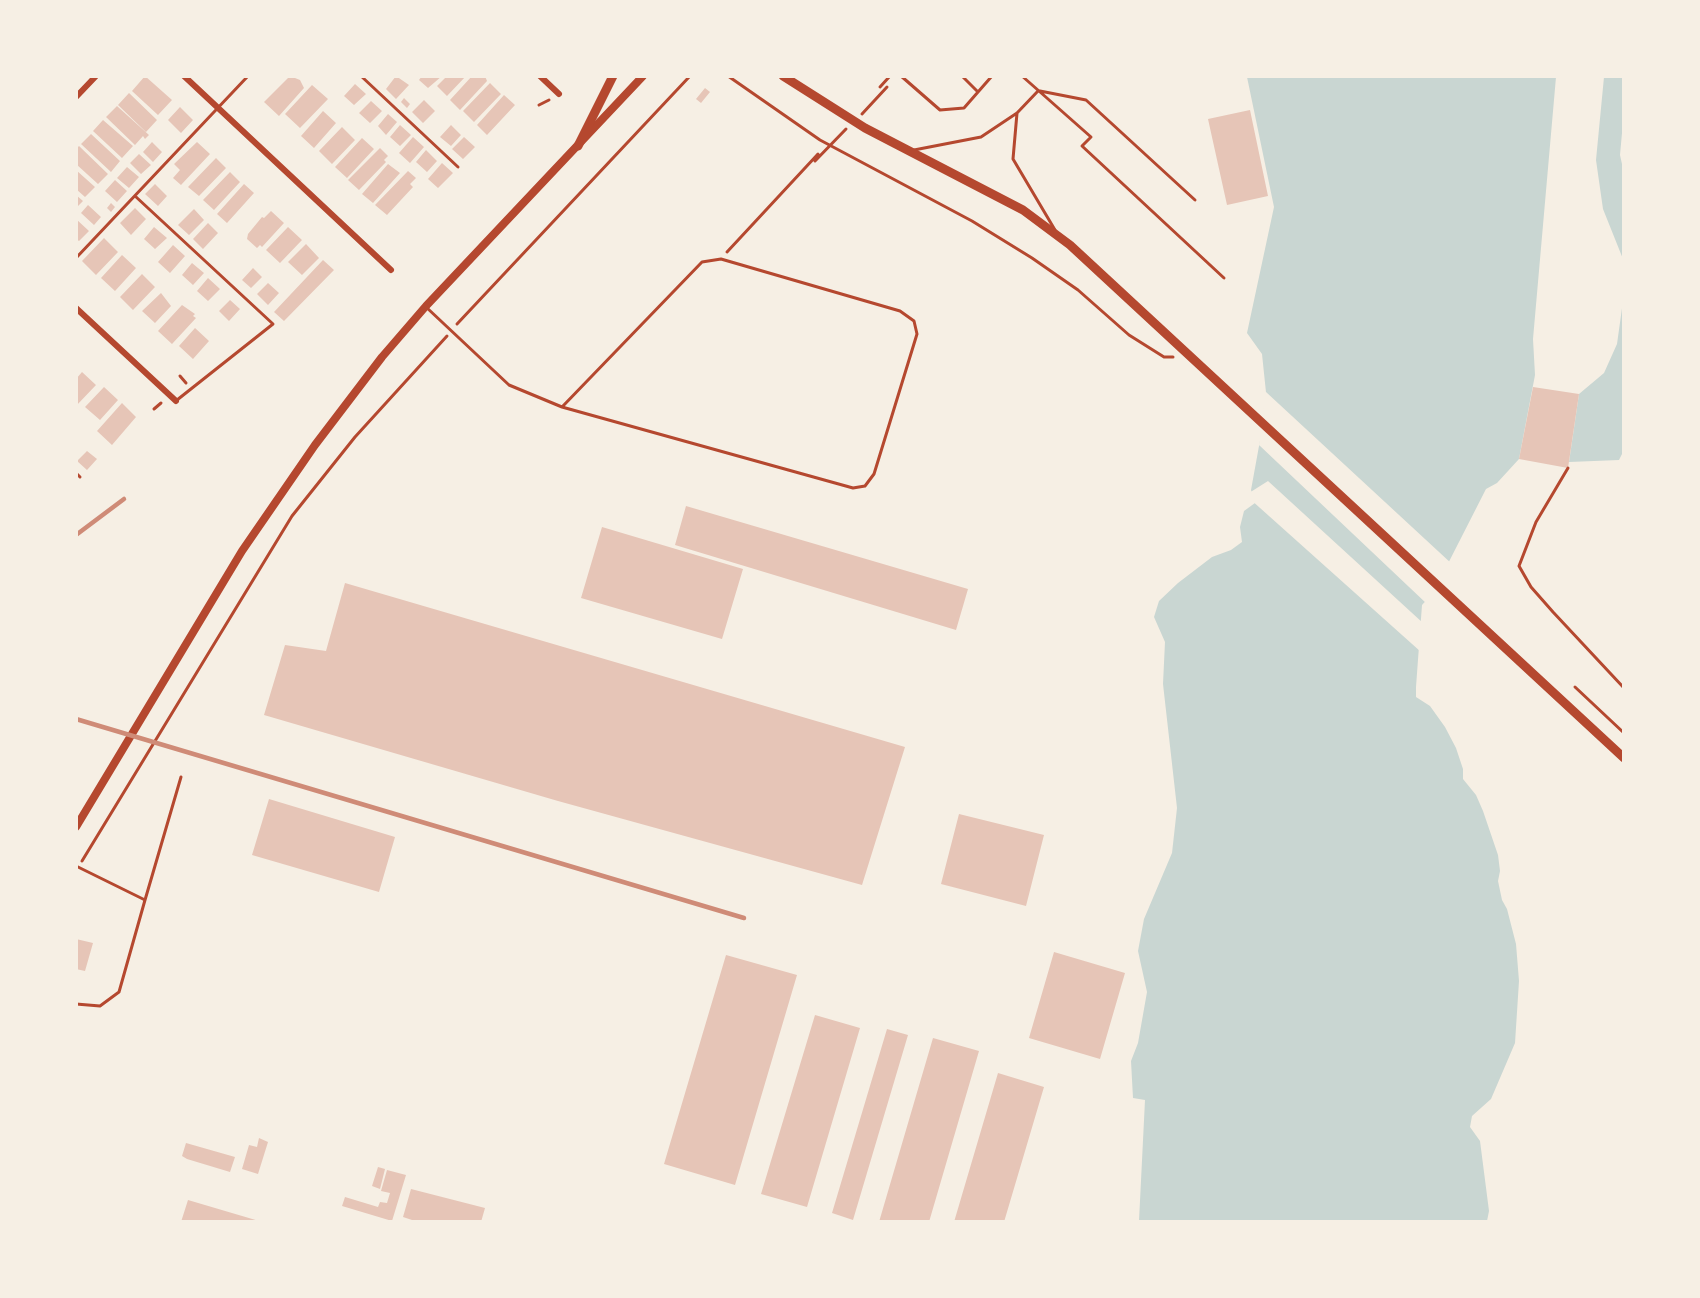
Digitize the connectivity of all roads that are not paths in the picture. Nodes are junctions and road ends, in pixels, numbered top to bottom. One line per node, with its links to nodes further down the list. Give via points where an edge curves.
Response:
1 (96, 76): 16 (street)
2 (184, 76): 17 (street)
3 (248, 76): 17 (lane)
4 (361, 76): 21 (lane)
5 (540, 76): 15 (street)
6 (613, 76): 19 (main road)
7 (643, 76): 19 (street)
8 (783, 76): 20 (main road, via 833,109)
9 (901, 76): 14 (lane, via 940,110 964,108)
10 (962, 76): 14 (lane)
11 (992, 76): 14 (lane)
12 (1022, 76): 13 (lane)
13 (1038, 91): 18 (lane); 23 (lane, via 1086,100); 27 (lane, via 1091,136 1082,146)
14 (978, 92)
15 (559, 94)
16 (76, 97)
17 (218, 108): 22 (lane); 26 (street)
18 (1017, 113): 20 (lane, via 981,137); 24 (lane, via 1013,159)
19 (578, 146): 28 (street)
20 (910, 150): 24 (main road, via 992,193)
21 (458, 167)
22 (135, 196): 25 (lane); 30 (lane, via 273,324)
23 (1195, 200)
24 (1057, 234): 36 (main road)
25 (76, 258)
26 (390, 270)
27 (1224, 278)
28 (426, 306): 31 (lane, via 509,385); 38 (street, via 382,357 281,492)
29 (76, 308): 30 (street)
30 (176, 401)
31 (562, 407): 31 (lane, via 853,488 865,486 874,474 917,334 914,321 900,310 721,259 702,262)
32 (1568, 468): 35 (lane, via 1536,522 1519,566 1546,604)
33 (76, 473): 34 (lane)
34 (80, 477)
35 (1623, 688)
36 (1623, 758)
37 (181, 777): 40 (lane)
38 (76, 827)
39 (78, 866): 40 (lane)
40 (145, 900): 41 (lane, via 119,992 100,1006)
41 (76, 1004)

